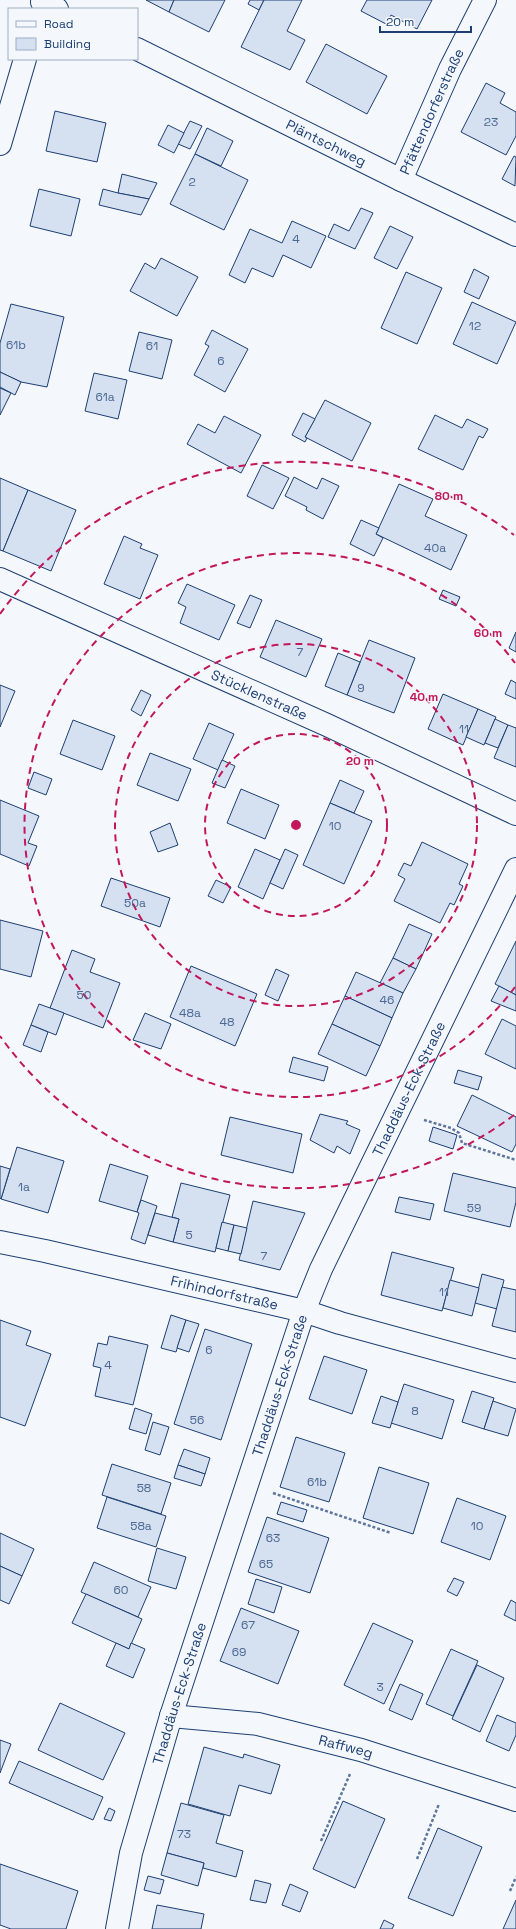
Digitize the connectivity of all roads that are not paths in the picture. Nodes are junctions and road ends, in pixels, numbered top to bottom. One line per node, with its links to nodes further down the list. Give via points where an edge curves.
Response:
1 (485, 0): 5 (street, Pfättendorferstraße, via 450,69)
2 (138, 49): 5 (street, Pläntschweg)
3 (25, 60): 4 (street)
4 (0, 144)
5 (401, 180): 6 (street, Pläntschweg)
6 (516, 235)
7 (0, 579): 8 (street, Stücklenstraße, via 320,721)
8 (516, 814)
9 (516, 869): 11 (street, Thaddäus-Eck-Straße, via 321,1269)
10 (0, 1242): 11 (street, Frihindorfstraße)
11 (304, 1311): 12 (street, Frihindorfstraße); 13 (street, Thaddäus-Eck-Straße)
12 (516, 1371)
13 (171, 1716): 14 (street, Raffweg, via 258,1724 360,1750); 15 (street, Thaddäus-Eck-Straße, via 131,1853)
14 (516, 1800)
15 (117, 1929)

